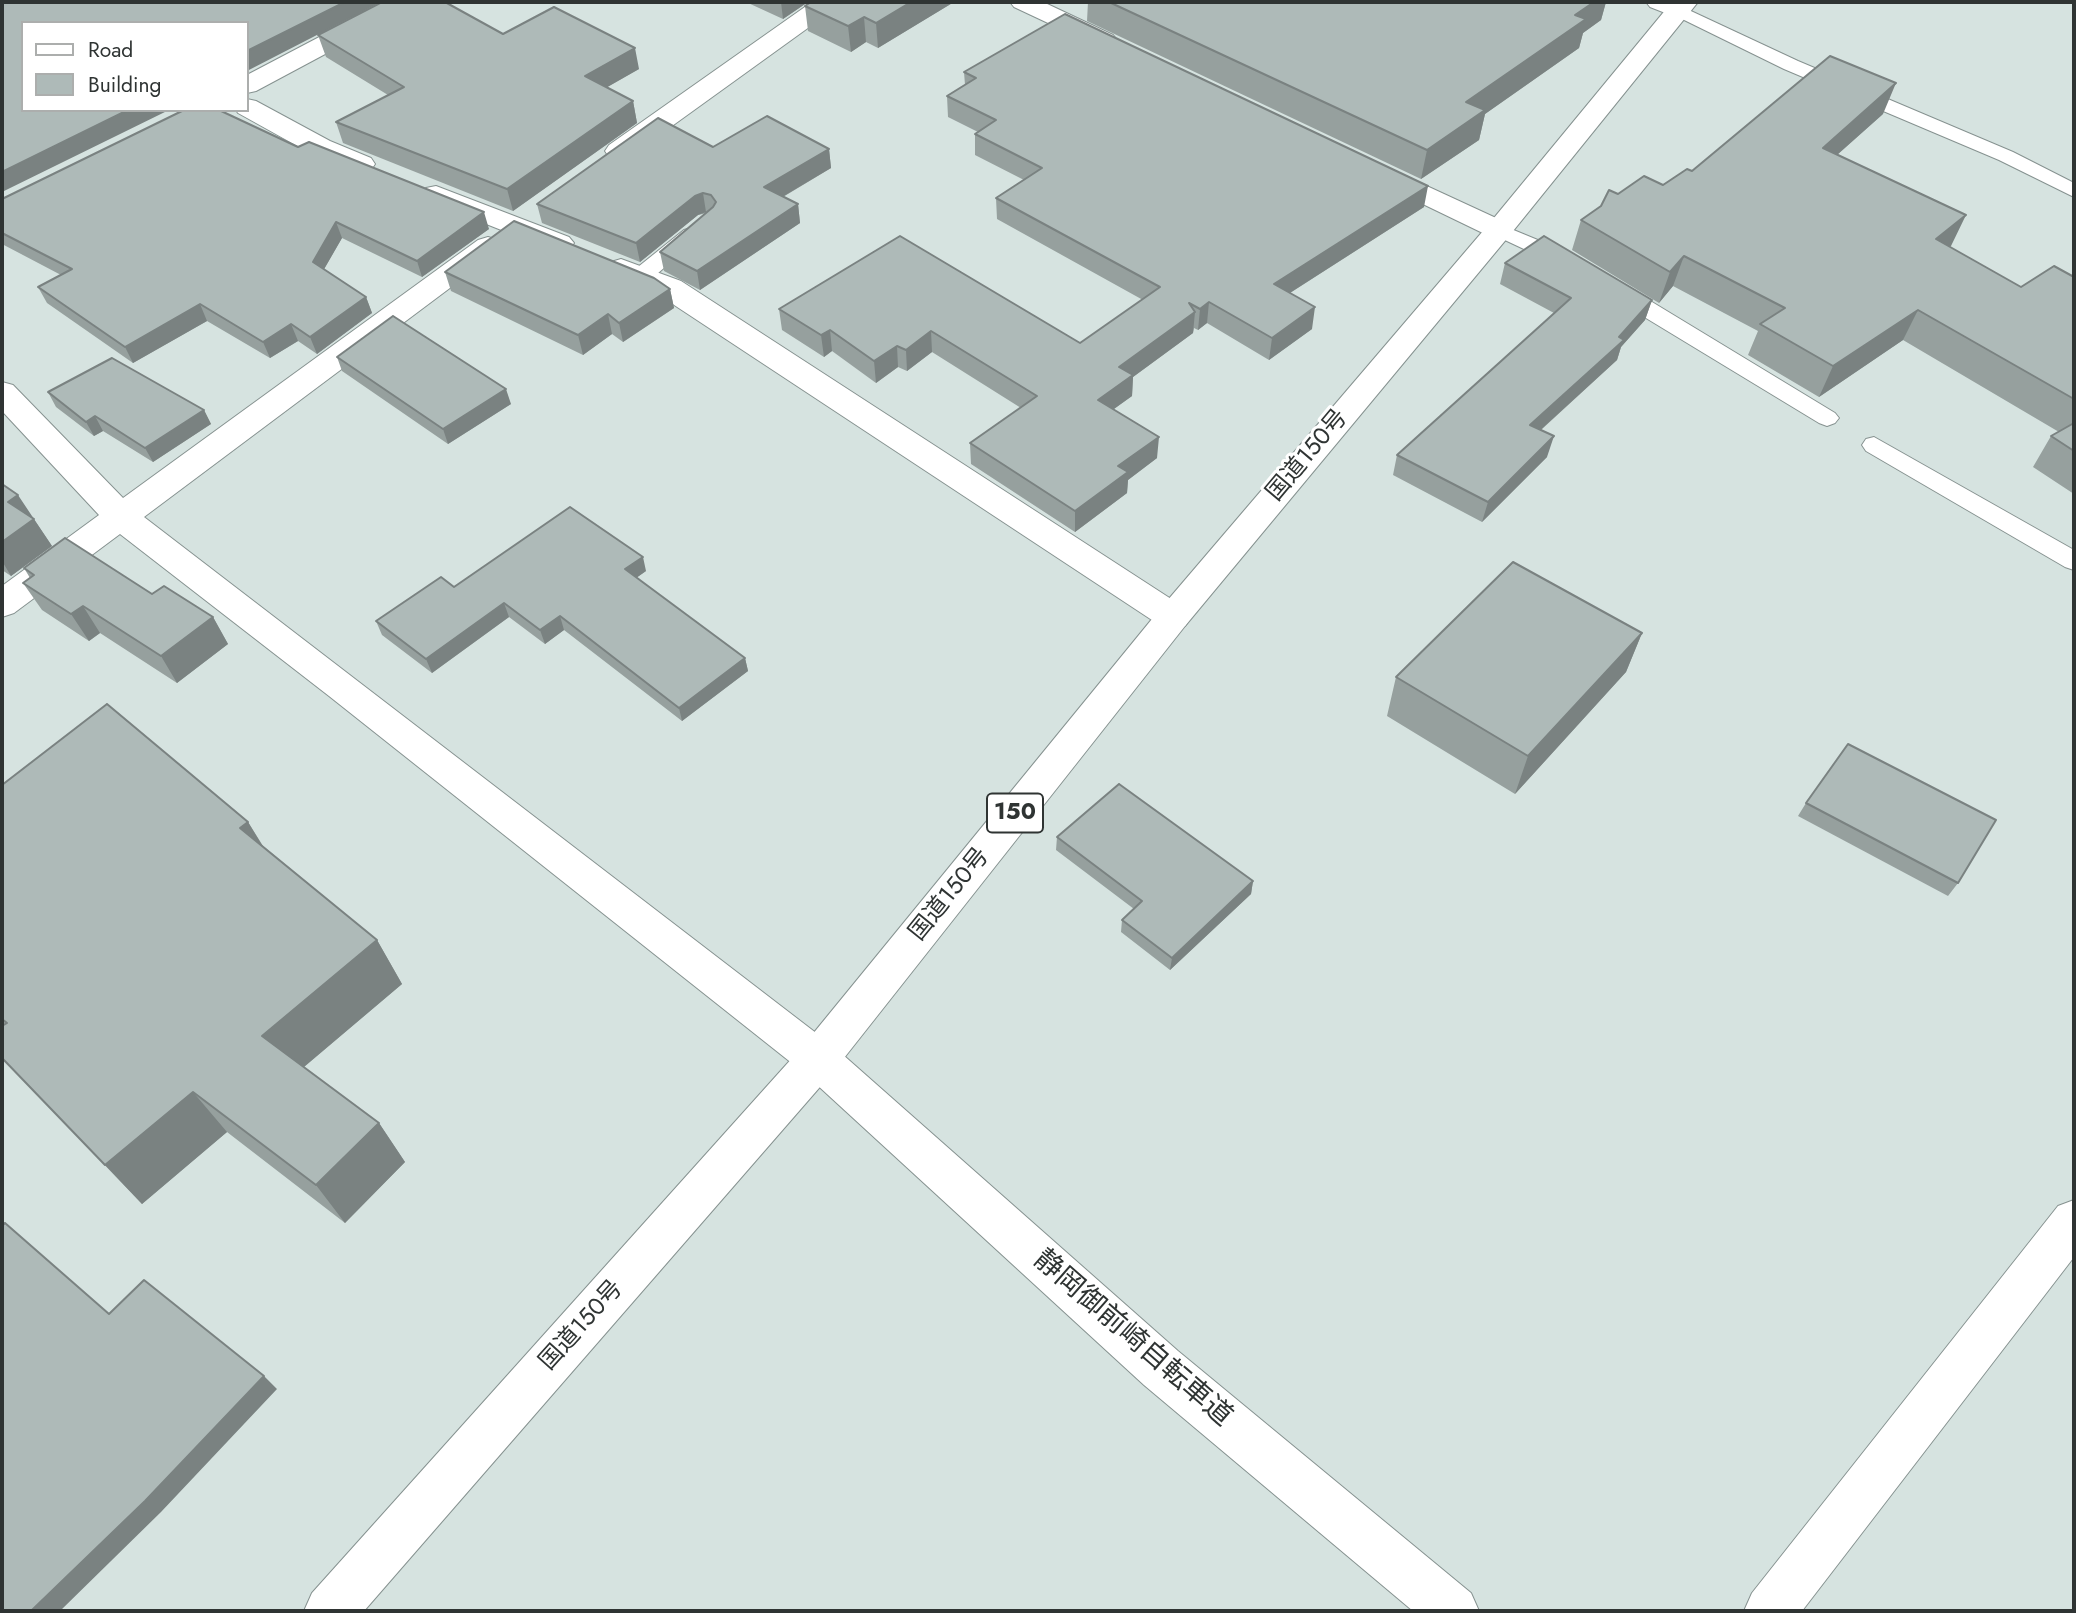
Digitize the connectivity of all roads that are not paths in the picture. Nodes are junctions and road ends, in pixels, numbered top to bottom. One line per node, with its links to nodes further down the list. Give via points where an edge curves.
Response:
1 (404, 2): 6 (main road)
2 (828, 2): 9 (main road)
3 (1023, 2): 5 (main road)
4 (1674, 5): 12 (lane, via 1791,65 2006,156); 15 (main road, 国道150号 / 150)
5 (1124, 49)
6 (248, 84)
7 (248, 108): 10 (main road, via 320,147)
8 (1361, 163): 15 (main road)
9 (593, 170)
10 (381, 172)
11 (418, 187): 13 (main road)
12 (2074, 191)
13 (526, 218): 16 (main road); 20 (main road)
14 (707, 221): 16 (lane)
15 (1499, 230): 18 (lane, via 1554,252); 23 (main road, 国道150号 / 150)
16 (641, 276): 23 (main road, via 670,288)
17 (2, 392): 20 (main road, 静岡御前崎自転車道)
18 (1827, 418)
19 (1874, 444): 21 (lane)
20 (121, 517): 22 (main road); 24 (main road, 静岡御前崎自転車道)
21 (2074, 561)
22 (2, 604)
23 (1172, 617): 24 (main road, 国道150号 / 150)
24 (818, 1059): 26 (main road, 国道150号 / 150); 27 (main road, 静岡御前崎自転車道, via 1161,1368)
25 (2074, 1221): 28 (main road)
26 (330, 1611)
27 (1453, 1611)
28 (1770, 1611)

